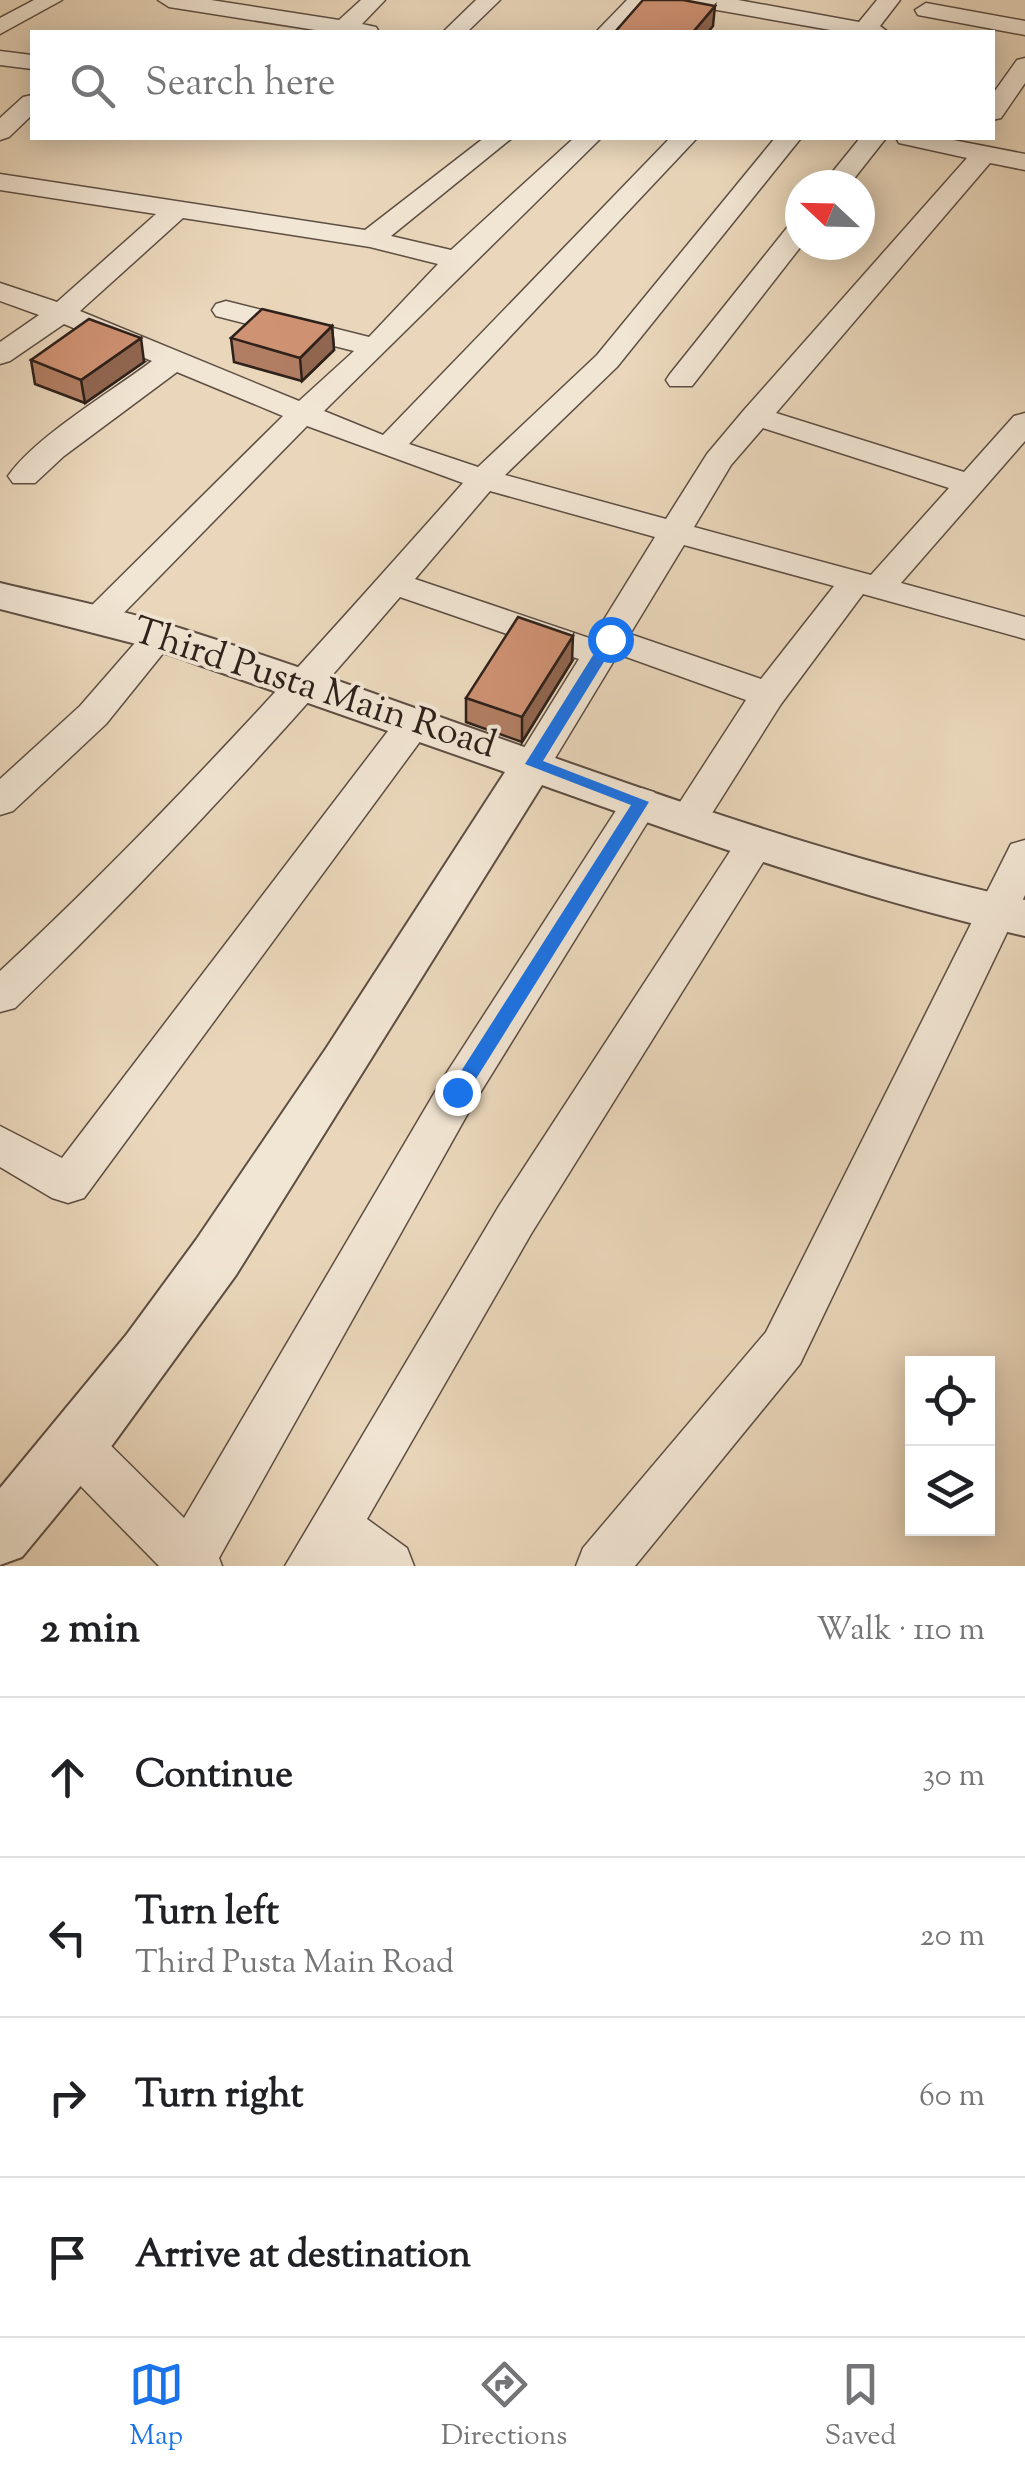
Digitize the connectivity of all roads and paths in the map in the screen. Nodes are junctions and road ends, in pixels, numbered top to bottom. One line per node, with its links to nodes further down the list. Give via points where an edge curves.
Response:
1 (51, 0): 9 (street)
2 (168, 0): 10 (street)
3 (374, 0): 10 (street)
4 (489, 0): 13 (street)
5 (640, 0): 14 (street)
6 (700, 0): 15 (street)
7 (888, 0): 16 (street)
8 (926, 10): 11 (street)
9 (0, 27)
10 (344, 28): 12 (street)
11 (1025, 28)
12 (356, 30)
13 (456, 30)
14 (608, 30)
15 (865, 30)
16 (872, 30)
17 (0, 58): 19 (street)
18 (1020, 61): 21 (street)
19 (30, 62)
20 (30, 104): 22 (street)
21 (995, 107)
22 (0, 132)
23 (496, 140): 34 (street)
24 (586, 140): 36 (street)
25 (682, 140): 47 (street)
26 (786, 140): 49 (street, via 607,361)
27 (871, 140): 31 (street)
28 (923, 140): 29 (street)
29 (976, 147): 30 (street); 45 (street)
30 (1025, 162)
31 (847, 170)
32 (5, 199): 33 (street)
33 (179, 208): 34 (street); 39 (street)
34 (370, 240): 36 (street)
35 (785, 249): 43 (street)
36 (457, 260): 40 (street)
37 (0, 291): 39 (street)
38 (226, 310): 40 (street)
39 (61, 313): 41 (street); 42 (street)
40 (374, 347): 44 (street)
41 (0, 355)
42 (172, 361): 44 (street); 48 (street)
43 (681, 380)
44 (300, 414): 47 (street); 55 (street)
45 (755, 416): 50 (street); 51 (street, via 718,461)
46 (1025, 422): 50 (street)
47 (388, 448): 49 (street)
48 (24, 476)
49 (484, 479): 51 (street); 52 (street)
50 (970, 484): 53 (street)
51 (676, 531): 53 (street); 58 (street)
52 (394, 583): 58 (street); 59 (street)
53 (866, 585): 56 (street); 60 (street)
54 (0, 596): 55 (street, Third Pusta Main Road)
55 (98, 619): 57 (street, Third Pusta Main Road)
56 (1025, 628)
57 (160, 636): 59 (street, Third Pusta Main Road); 63 (street, via 93,715)
58 (606, 646): 60 (street); 62 (street)
59 (304, 686): 61 (street, Third Pusta Main Road); 69 (street, via 104,899)
60 (768, 695): 65 (street)
61 (414, 723): 62 (street, Third Pusta Main Road); 70 (street, via 68,1184)
62 (533, 764): 64 (street, Third Pusta Main Road); 71 (street, via 272,1173)
63 (0, 802)
64 (641, 802): 65 (street, Third Pusta Main Road); 74 (street, via 457,1092)
65 (688, 819): 66 (street, Third Pusta Main Road)
66 (756, 843): 68 (street, Third Pusta Main Road); 73 (street, via 516,1220)
67 (1025, 854): 68 (street)
68 (1011, 915): 76 (street, via 783,1348)
69 (0, 996)
70 (0, 1145)
71 (76, 1446): 72 (street); 74 (street)
72 (0, 1535)
73 (323, 1546): 75 (street)
74 (193, 1563)
75 (388, 1566)
76 (602, 1566)

